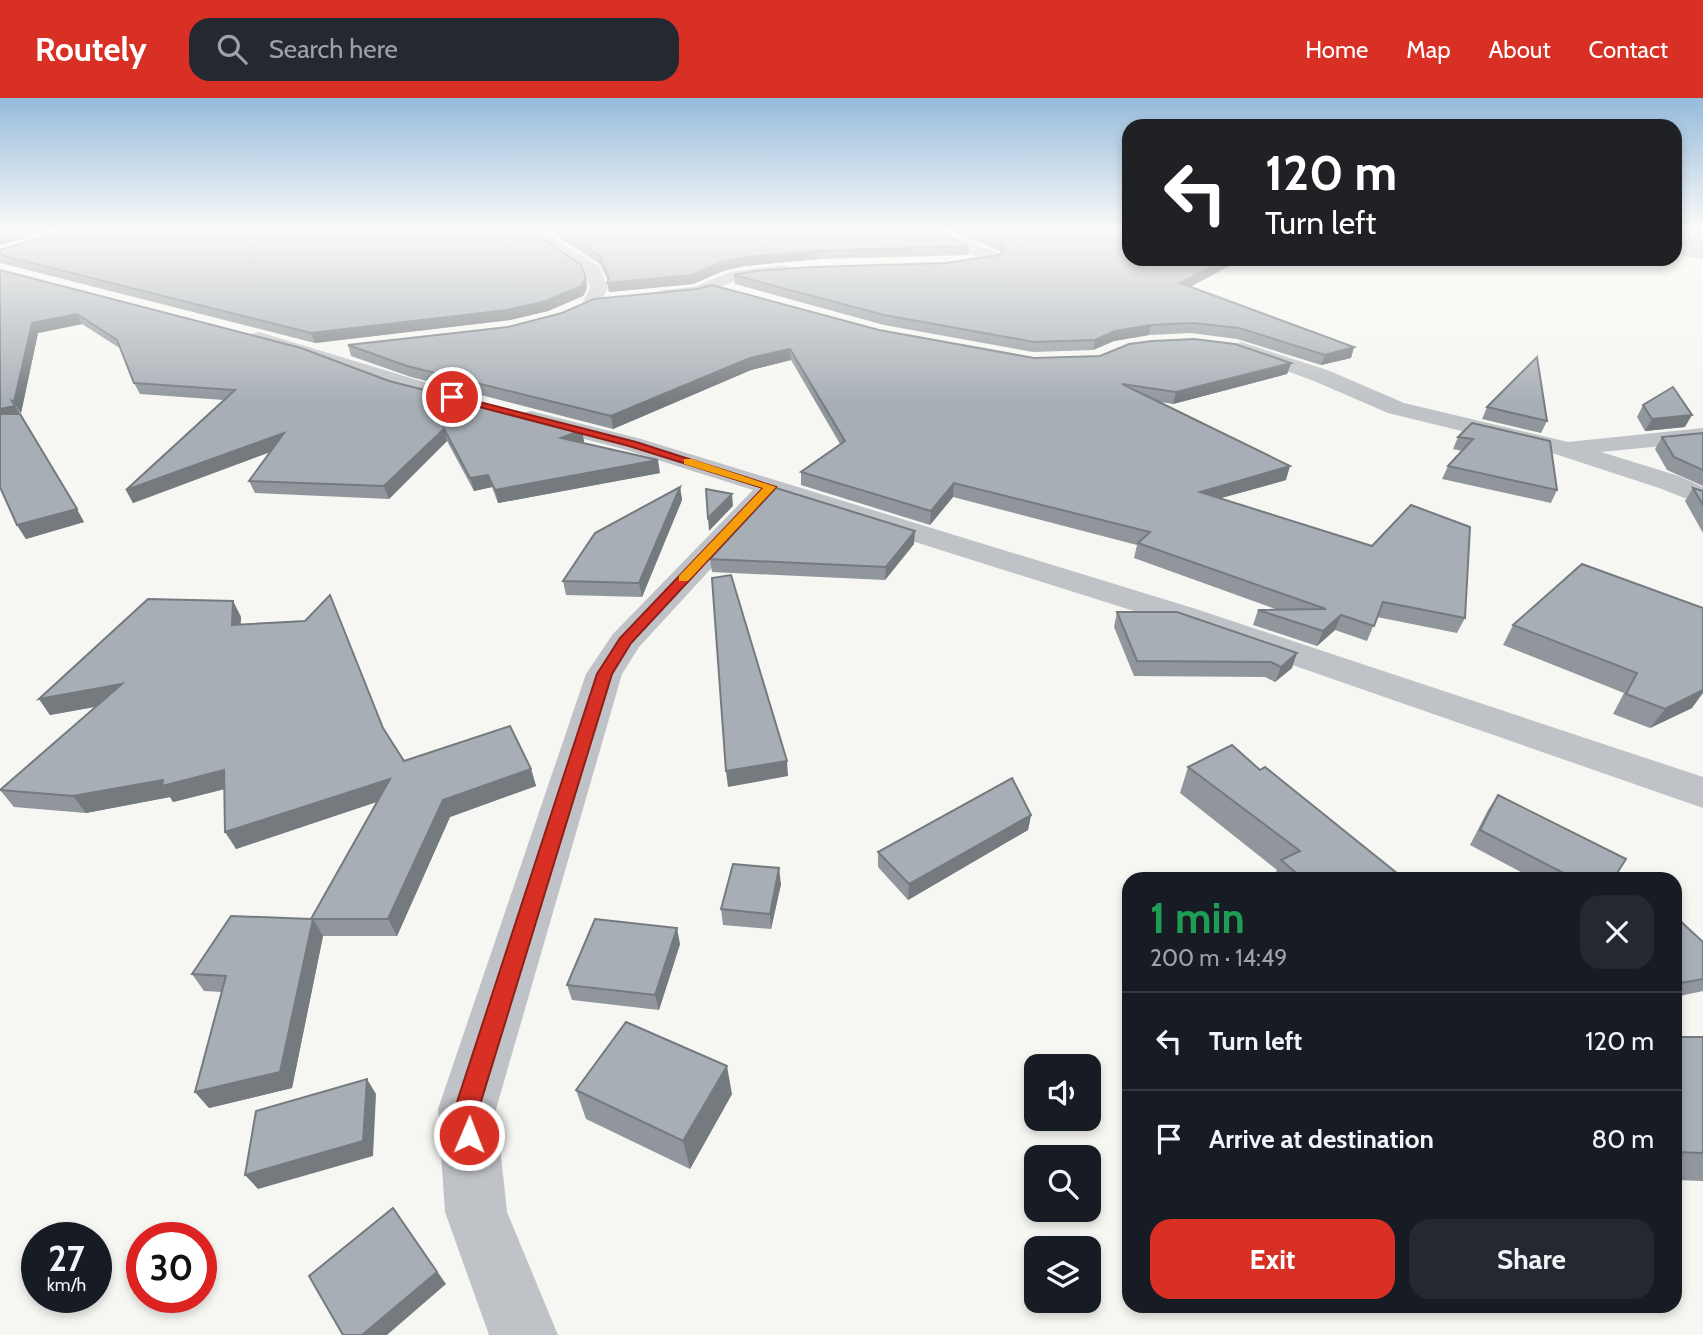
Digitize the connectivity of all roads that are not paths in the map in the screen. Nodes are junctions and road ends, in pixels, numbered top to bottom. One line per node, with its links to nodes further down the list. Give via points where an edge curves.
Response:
1 (599, 288): 6 (street, via 586,305)
2 (709, 288): 4 (street)
3 (718, 288): 5 (street)
4 (645, 297)
5 (745, 297)
6 (618, 300)
7 (235, 332): 10 (street)
8 (1224, 346): 12 (street, via 1322,376 1396,408)
9 (353, 347): 10 (street)
10 (313, 352): 13 (street, via 402,385 632,444)
11 (1703, 435): 12 (street)
12 (1561, 448): 14 (street)
13 (771, 487): 15 (street, via 1184,616); 16 (street, via 625,641 604,674 467,1108 476,1212)
14 (1703, 497)
15 (1703, 793)
16 (514, 1330)

